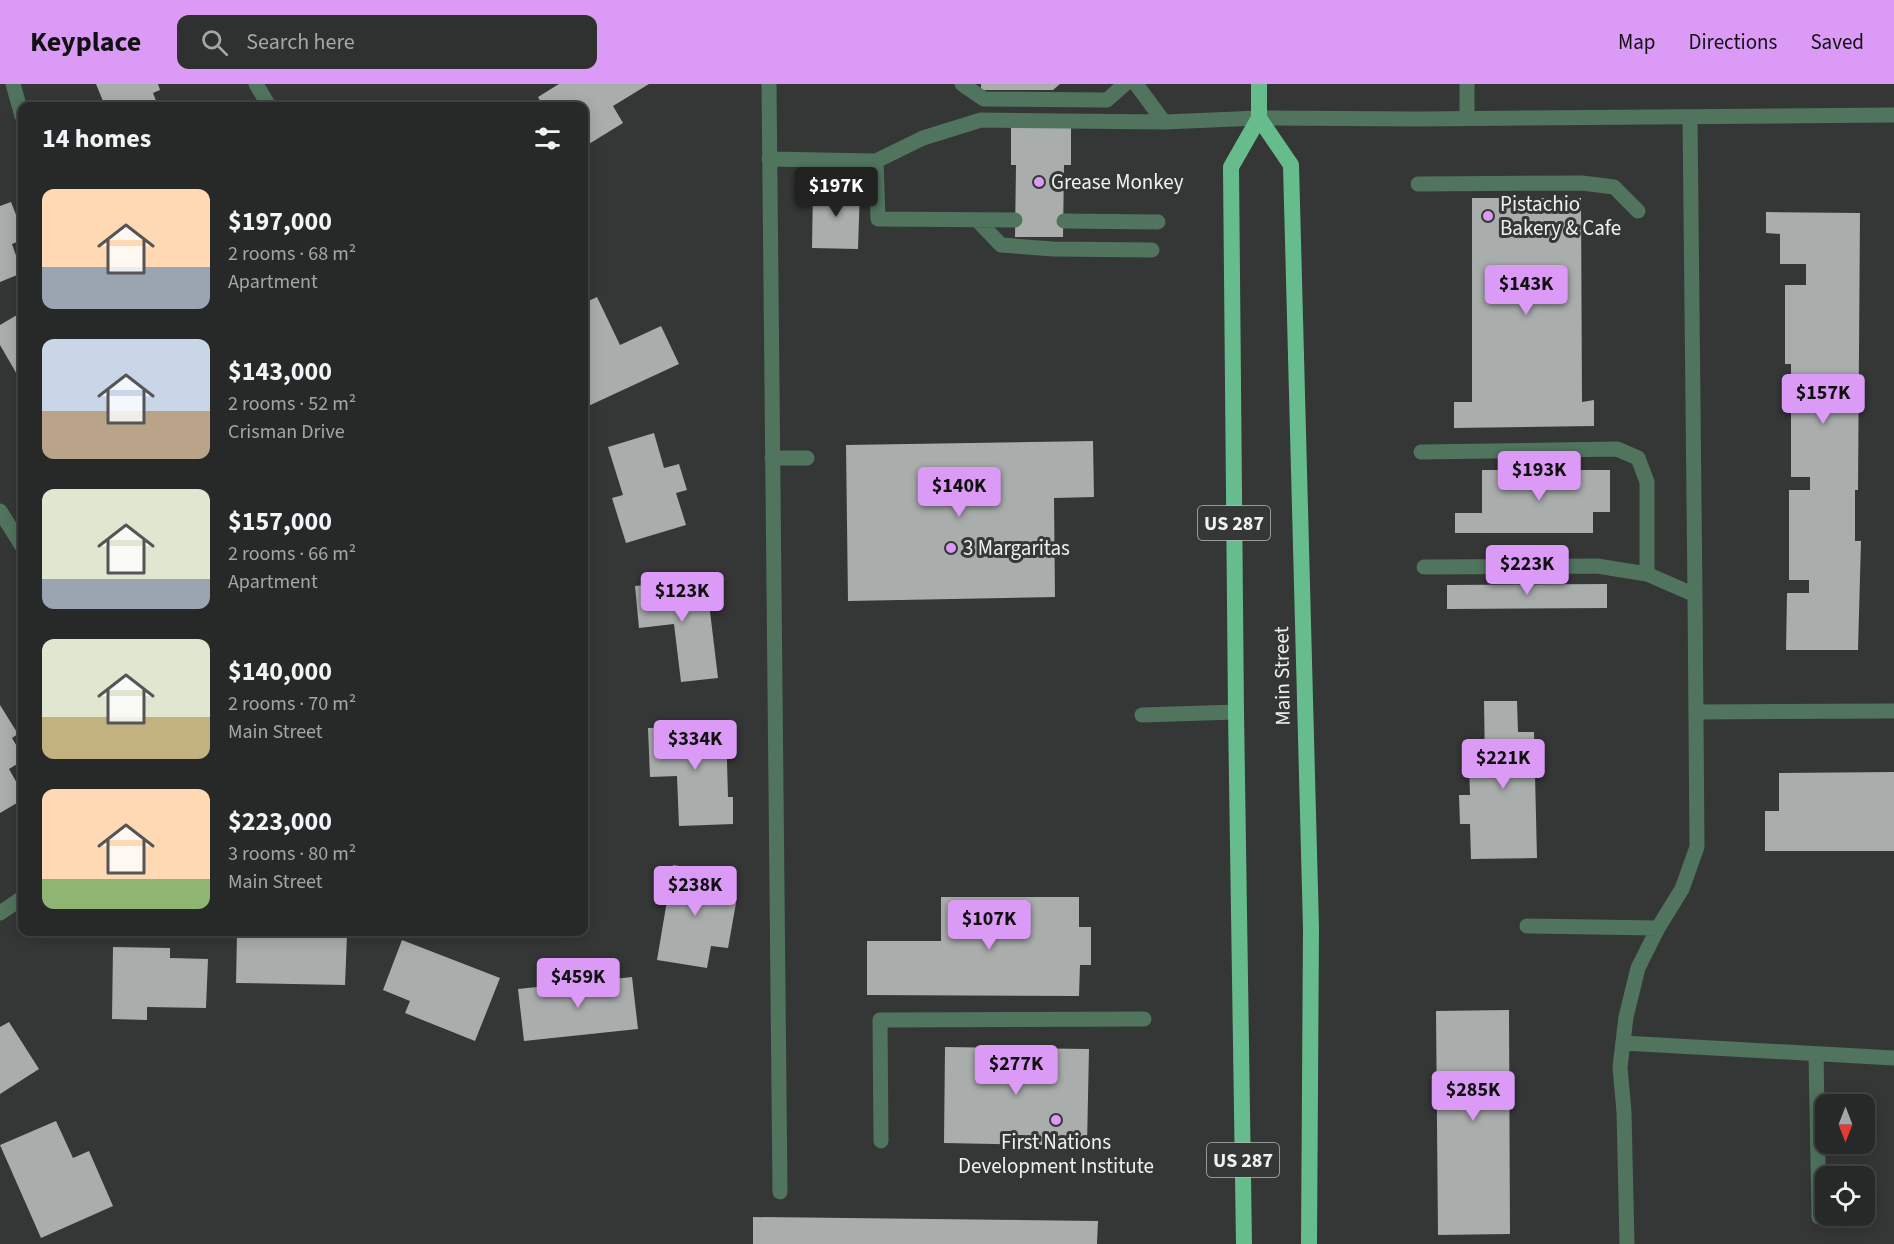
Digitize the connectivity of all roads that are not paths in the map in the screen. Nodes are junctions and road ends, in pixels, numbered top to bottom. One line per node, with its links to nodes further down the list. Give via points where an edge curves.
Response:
1 (13, 84): 9 (street)
2 (256, 84): 10 (street)
3 (769, 84): 16 (street)
4 (962, 84): 5 (street, via 984,99 1107,100)
5 (1125, 84)
6 (1136, 84): 15 (street)
7 (1259, 84): 14 (highway, US 287)
8 (1467, 84): 12 (street)
9 (18, 102)
10 (267, 102)
11 (1894, 115): 13 (street)
12 (1467, 117): 13 (street); 14 (street)
13 (1690, 117): 32 (street)
14 (1259, 118): 15 (street); 34 (highway, US 287, via 1231,167); 49 (highway, Main Street / US 287, via 1291,165 1311,928)
15 (1164, 122): 17 (street, via 981,120 923,138)
16 (769, 159): 17 (street); 26 (street)
17 (876, 161): 20 (street, via 878,219)
18 (1418, 184): 19 (street, via 1582,183 1614,187)
19 (1638, 211)
20 (977, 219): 21 (street); 24 (street, via 1001,244)
21 (1015, 220)
22 (1064, 221): 23 (street)
23 (1158, 222)
24 (1152, 250)
25 (1421, 452): 31 (street, via 1617,449 1638,458 1647,482)
26 (772, 458): 27 (street); 47 (street)
27 (807, 458)
28 (0, 511): 29 (street)
29 (18, 540)
30 (1424, 567): 31 (street, via 1597,566)
31 (1647, 574): 32 (street)
32 (1695, 595): 35 (street)
33 (1894, 711): 35 (street)
34 (1236, 712): 36 (street); 48 (highway, US 287)
35 (1697, 712): 40 (street, via 1697,847 1682,889)
36 (1142, 715)
37 (18, 901): 38 (street)
38 (0, 912)
39 (1527, 926): 40 (street)
40 (1658, 928): 42 (street, via 1638,968)
41 (1144, 1019): 45 (street, via 880,1020)
42 (1623, 1043): 43 (street); 50 (street, via 1620,1067)
43 (1816, 1054): 44 (street); 46 (street)
44 (1894, 1058)
45 (881, 1141)
46 (1818, 1166)
47 (780, 1192)
48 (1244, 1244)
49 (1309, 1244)
50 (1628, 1244)

